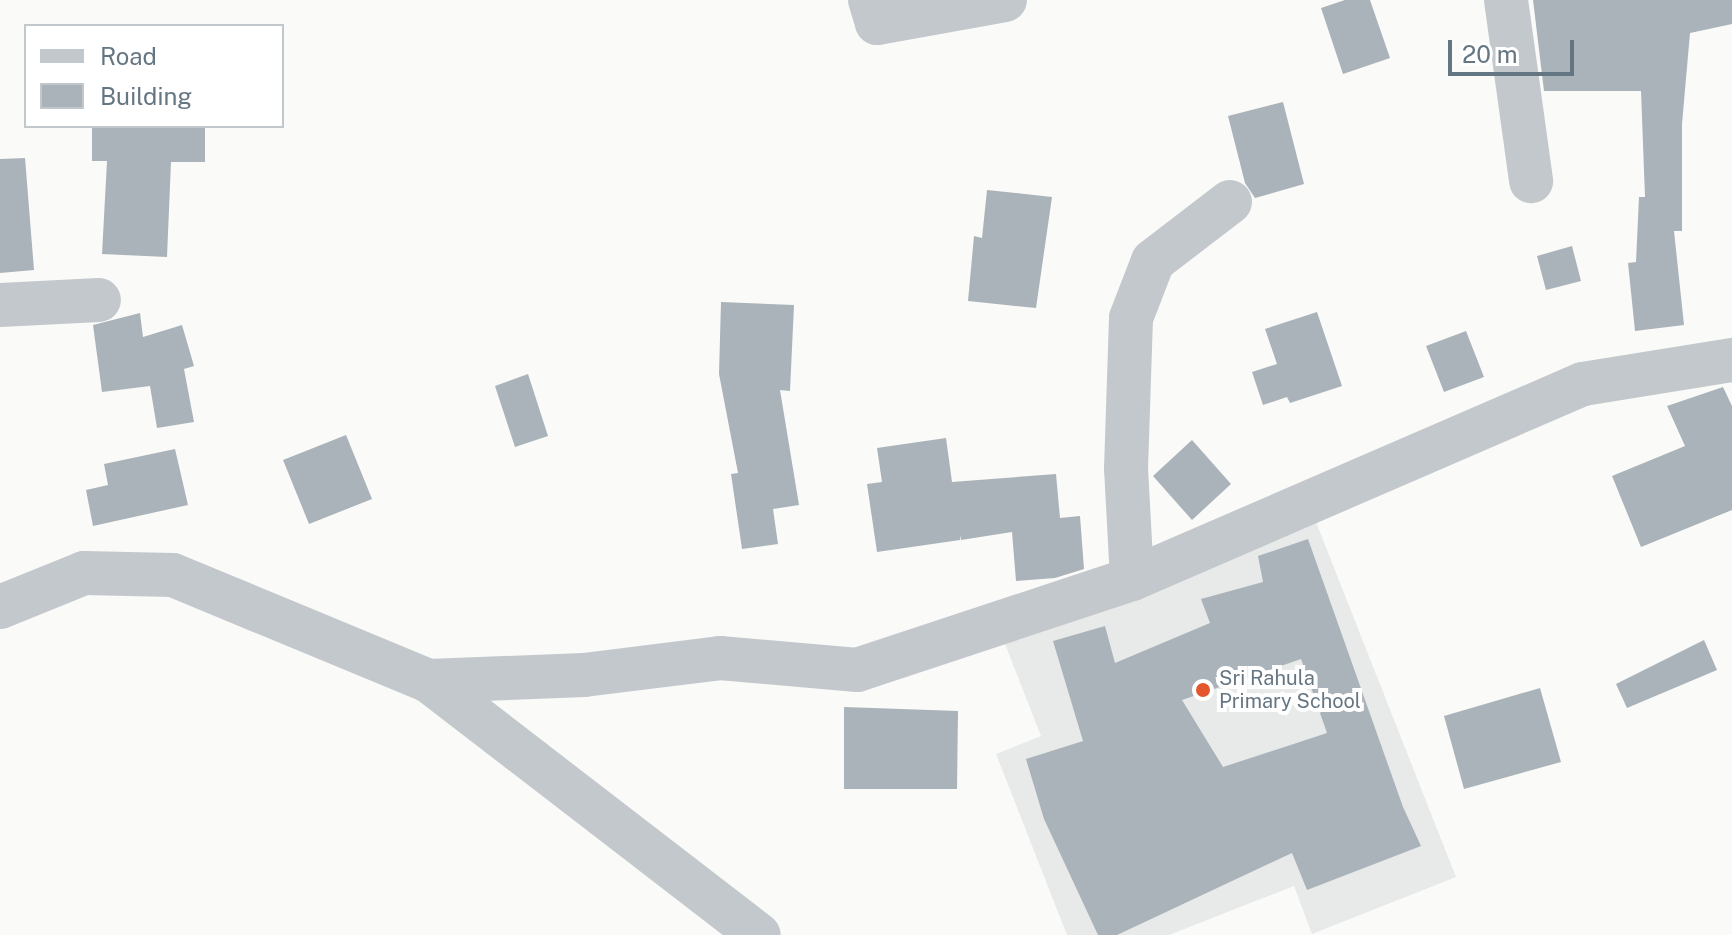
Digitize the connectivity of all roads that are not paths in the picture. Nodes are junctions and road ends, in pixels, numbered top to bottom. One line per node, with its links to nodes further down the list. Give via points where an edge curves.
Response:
1 (870, 0): 2 (street, via 877,23)
2 (1005, 0)
3 (1506, 0): 4 (street)
4 (1531, 181)
5 (1230, 202): 9 (street, via 1153,261 1131,318 1126,469)
6 (99, 300): 7 (street)
7 (0, 305)
8 (1732, 360): 9 (street, via 1583,384)
9 (1132, 579): 11 (street, via 857,670 720,658 584,675)
10 (0, 607): 11 (street, via 84,573 173,575)
11 (429, 681): 12 (street)
12 (759, 935)

